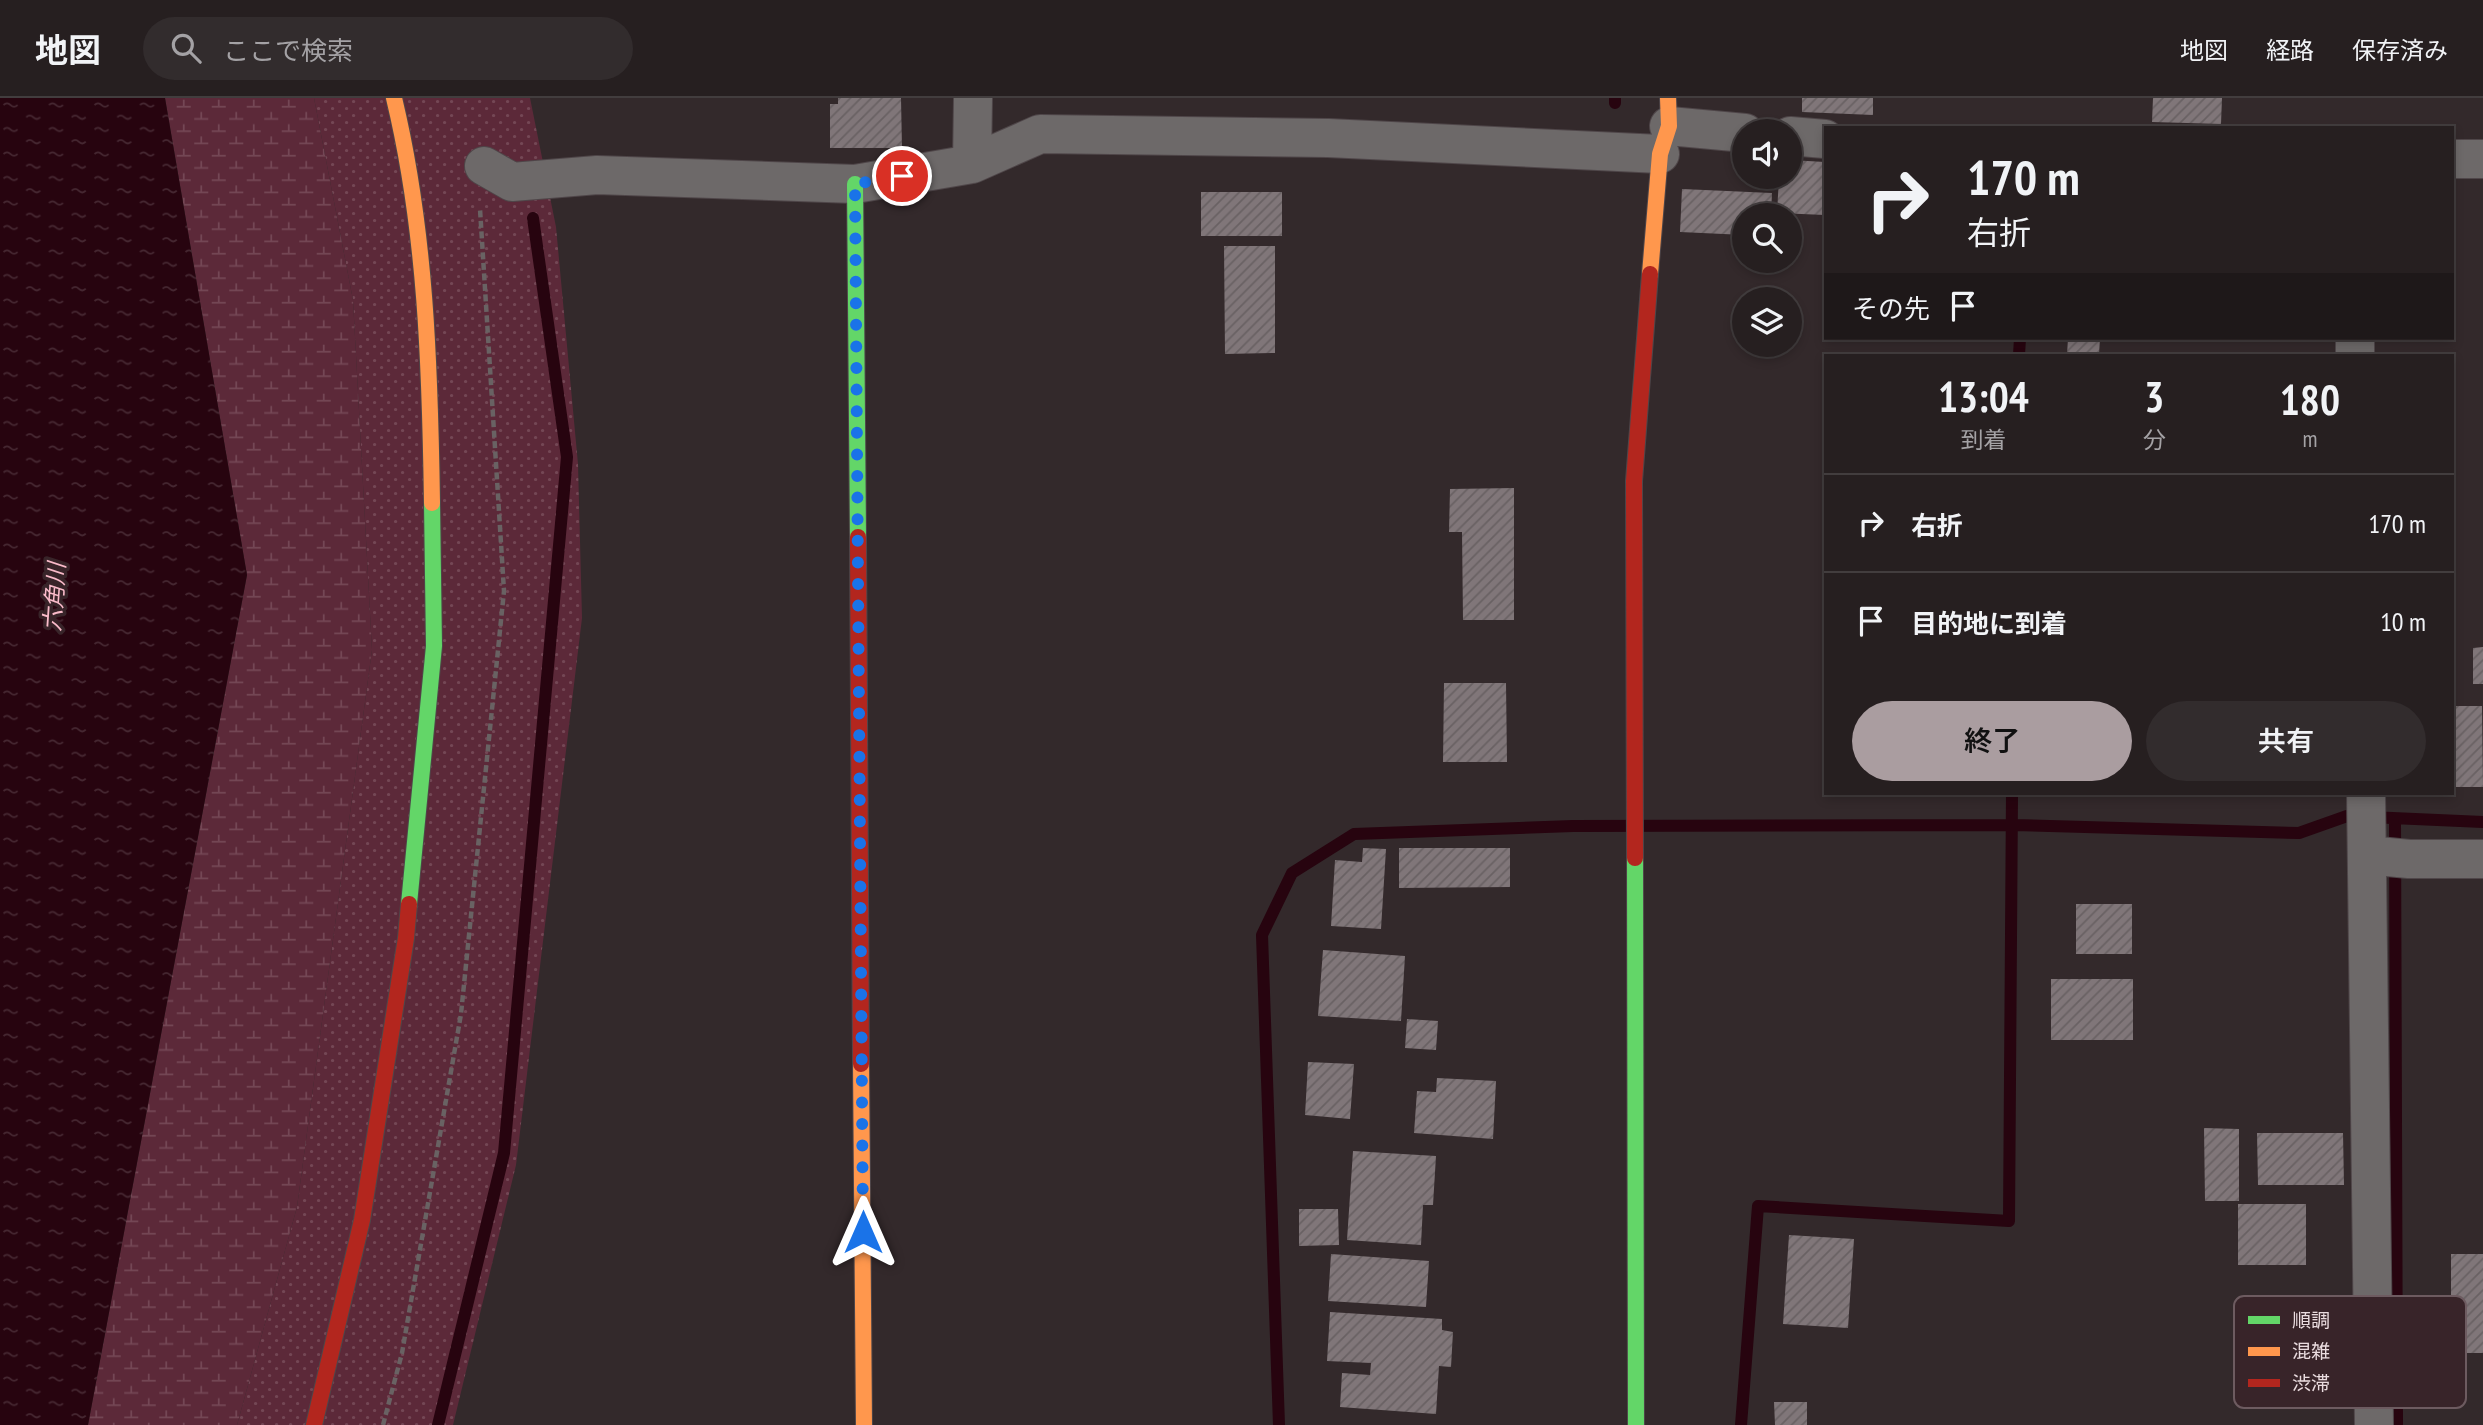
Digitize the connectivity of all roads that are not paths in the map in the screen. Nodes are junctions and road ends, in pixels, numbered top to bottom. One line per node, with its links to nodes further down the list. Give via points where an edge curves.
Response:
1 (394, 98): 15 (street, via 425,289 434,646 400,979 362,1220)
2 (973, 98): 9 (street)
3 (1666, 126): 4 (street); 9 (street, via 1328,138 1040,134); 17 (street, via 1634,481)
4 (1732, 132)
5 (1802, 137): 6 (street)
6 (1824, 139)
7 (2454, 159): 8 (street)
8 (2483, 159)
9 (972, 164): 11 (street)
10 (484, 166): 11 (street, via 512,182 597,175)
11 (855, 184): 16 (street)
12 (2366, 823): 13 (street, via 2409,859); 14 (street)
13 (2483, 859)
14 (2372, 1296)
15 (314, 1425)
16 (864, 1425)
17 (1636, 1425)

